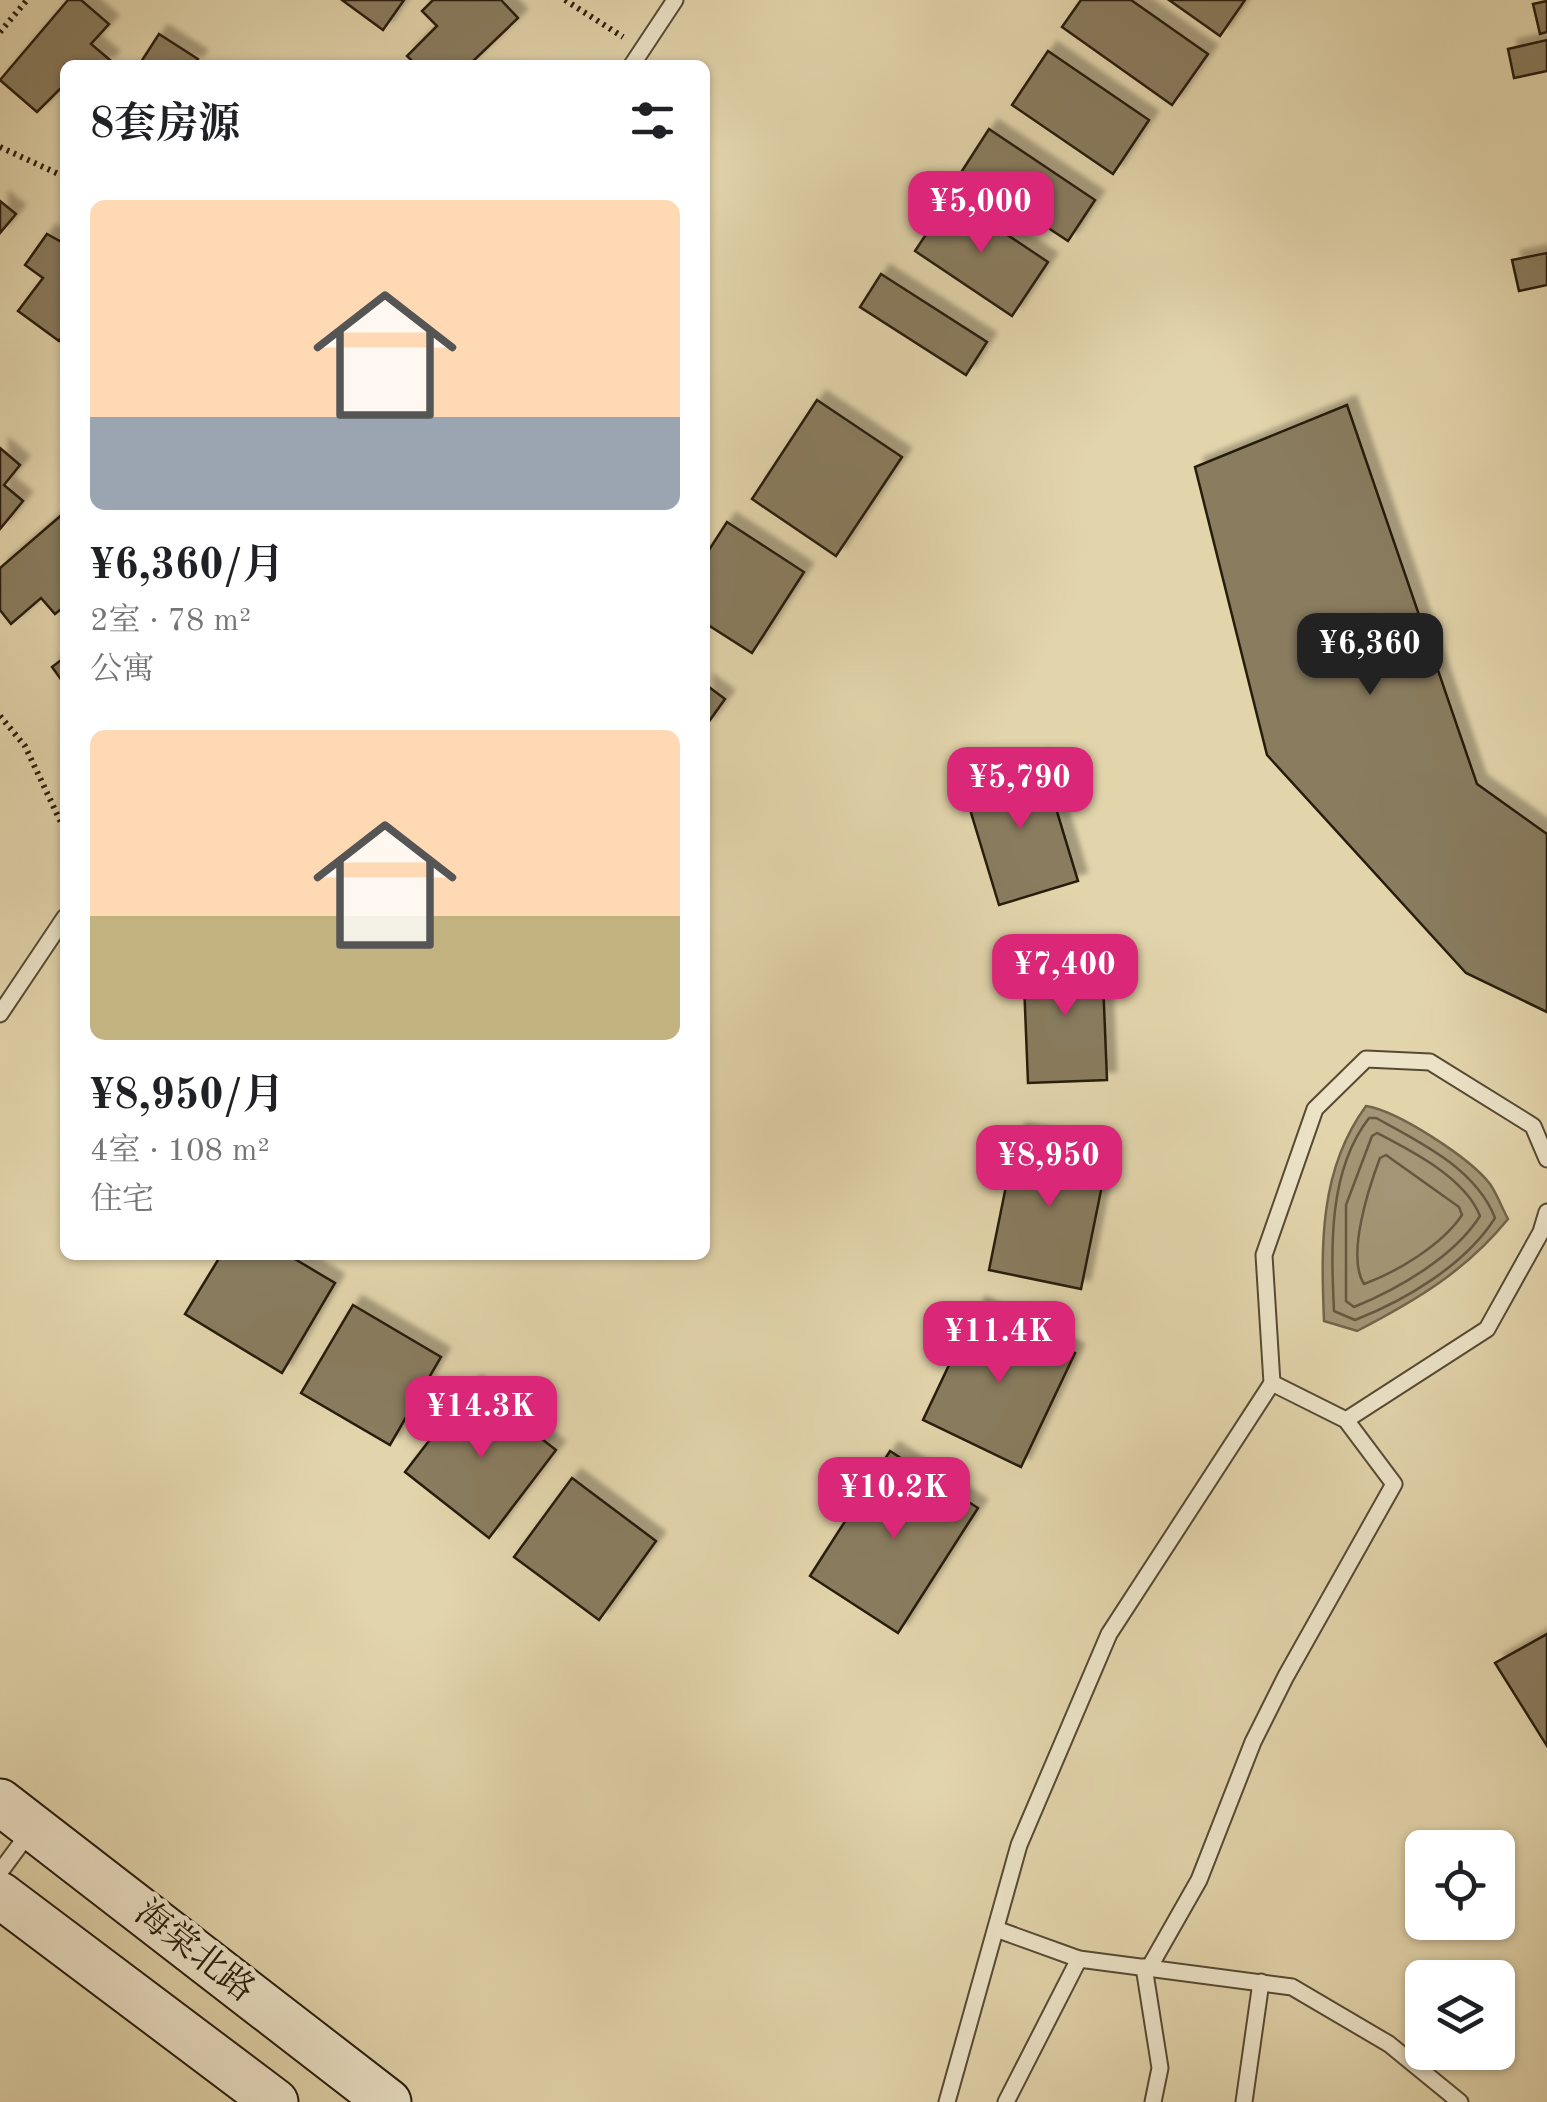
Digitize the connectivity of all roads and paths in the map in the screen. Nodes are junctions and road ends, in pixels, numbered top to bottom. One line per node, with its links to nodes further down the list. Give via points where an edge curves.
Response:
1 (27, 0): 4 (path)
2 (565, 0): 5 (path)
3 (675, 0): 5 (lane)
4 (0, 32)
5 (642, 49): 6 (lane)
6 (635, 60)
7 (0, 147): 8 (path)
8 (60, 175)
9 (0, 716): 10 (path, via 25,746)
10 (60, 820)
11 (60, 924): 12 (lane)
12 (0, 1014)
13 (1547, 1159): 15 (lane, via 1533,1126 1430,1062 1366,1059 1315,1110 1264,1255)
14 (1547, 1212): 16 (lane, via 1487,1329)
15 (1272, 1383): 16 (lane); 20 (lane, via 1110,1634 1019,1844)
16 (1346, 1420): 22 (lane, via 1394,1484 1286,1676 1198,1880)
17 (16, 1814): 18 (lane); 25 (main road, 海棠北路)
18 (0, 1872)
19 (0, 1895): 24 (main road, 海棠北路)
20 (996, 1928): 21 (lane); 26 (lane)
21 (1079, 1959): 22 (lane); 27 (lane)
22 (1147, 1968): 23 (lane); 28 (lane, via 1160,2068)
23 (1261, 1982): 29 (lane); 30 (lane, via 1292,1987 1373,2035)
24 (275, 2102)
25 (388, 2102)
26 (947, 2102)
27 (1006, 2102)
28 (1154, 2102)
29 (1244, 2102)
30 (1460, 2102)

